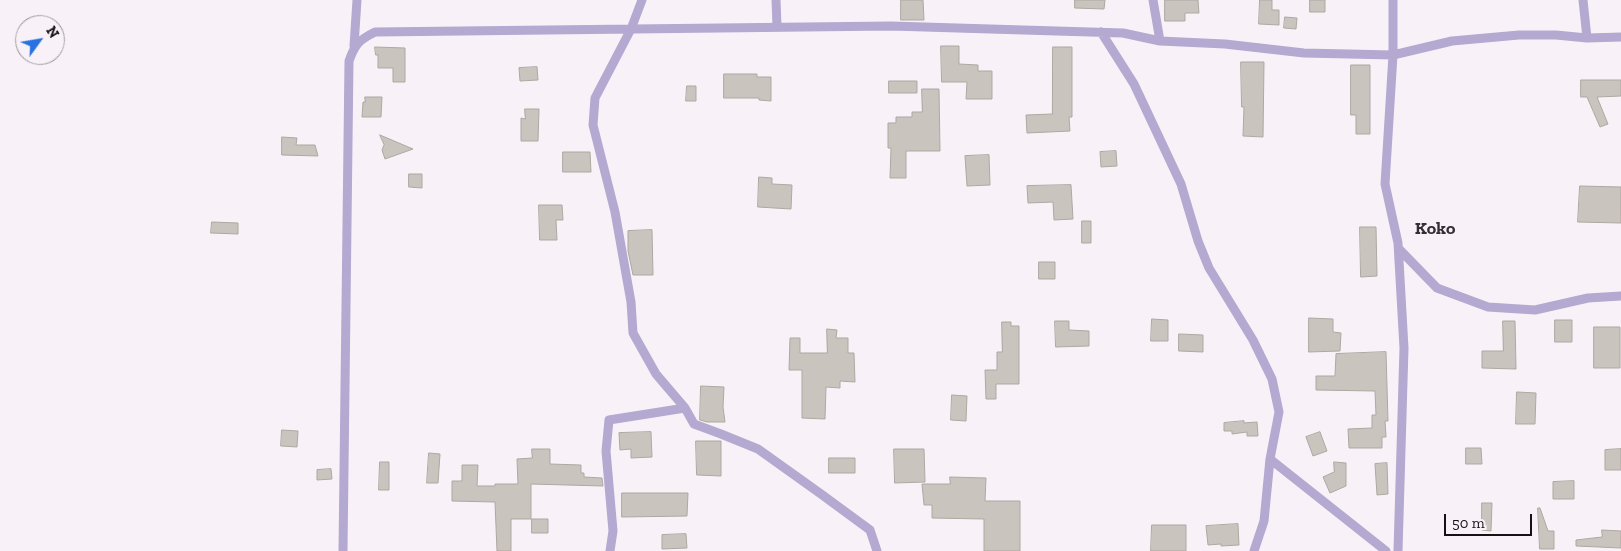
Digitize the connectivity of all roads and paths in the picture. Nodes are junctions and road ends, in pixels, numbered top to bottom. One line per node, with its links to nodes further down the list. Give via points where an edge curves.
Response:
1 (357, 0): 13 (street)
2 (642, 0): 8 (street)
3 (776, 0): 7 (street)
4 (1153, 0): 12 (street)
5 (1393, 0): 14 (street)
6 (1583, 0): 11 (street)
7 (777, 26): 8 (street); 9 (street)
8 (631, 29): 13 (street, via 375,32); 17 (street, via 595,98 593,124 615,212 631,302 633,333 656,374)
9 (1101, 32): 12 (street); 18 (street, via 1134,84 1181,184 1209,268 1253,340 1272,379 1279,412)
10 (1621, 37): 11 (street)
11 (1587, 38): 14 (street, via 1538,35 1462,40)
12 (1160, 41): 14 (street, via 1304,52)
13 (354, 46): 20 (street, via 349,61)
14 (1393, 54): 15 (street, via 1385,184)
15 (1399, 249): 16 (street, via 1437,288 1488,307 1535,310 1588,298); 26 (street, via 1404,348)
16 (1621, 296)
17 (685, 408): 19 (street, via 694,424 758,450); 21 (street, via 609,420 606,451 613,531)
18 (1270, 459): 24 (street, via 1264,521); 25 (street)
19 (870, 530): 22 (street); 23 (street)
20 (343, 551)
21 (610, 551)
22 (870, 551)
23 (877, 551)
24 (1254, 551)
25 (1386, 551)
26 (1398, 551)

